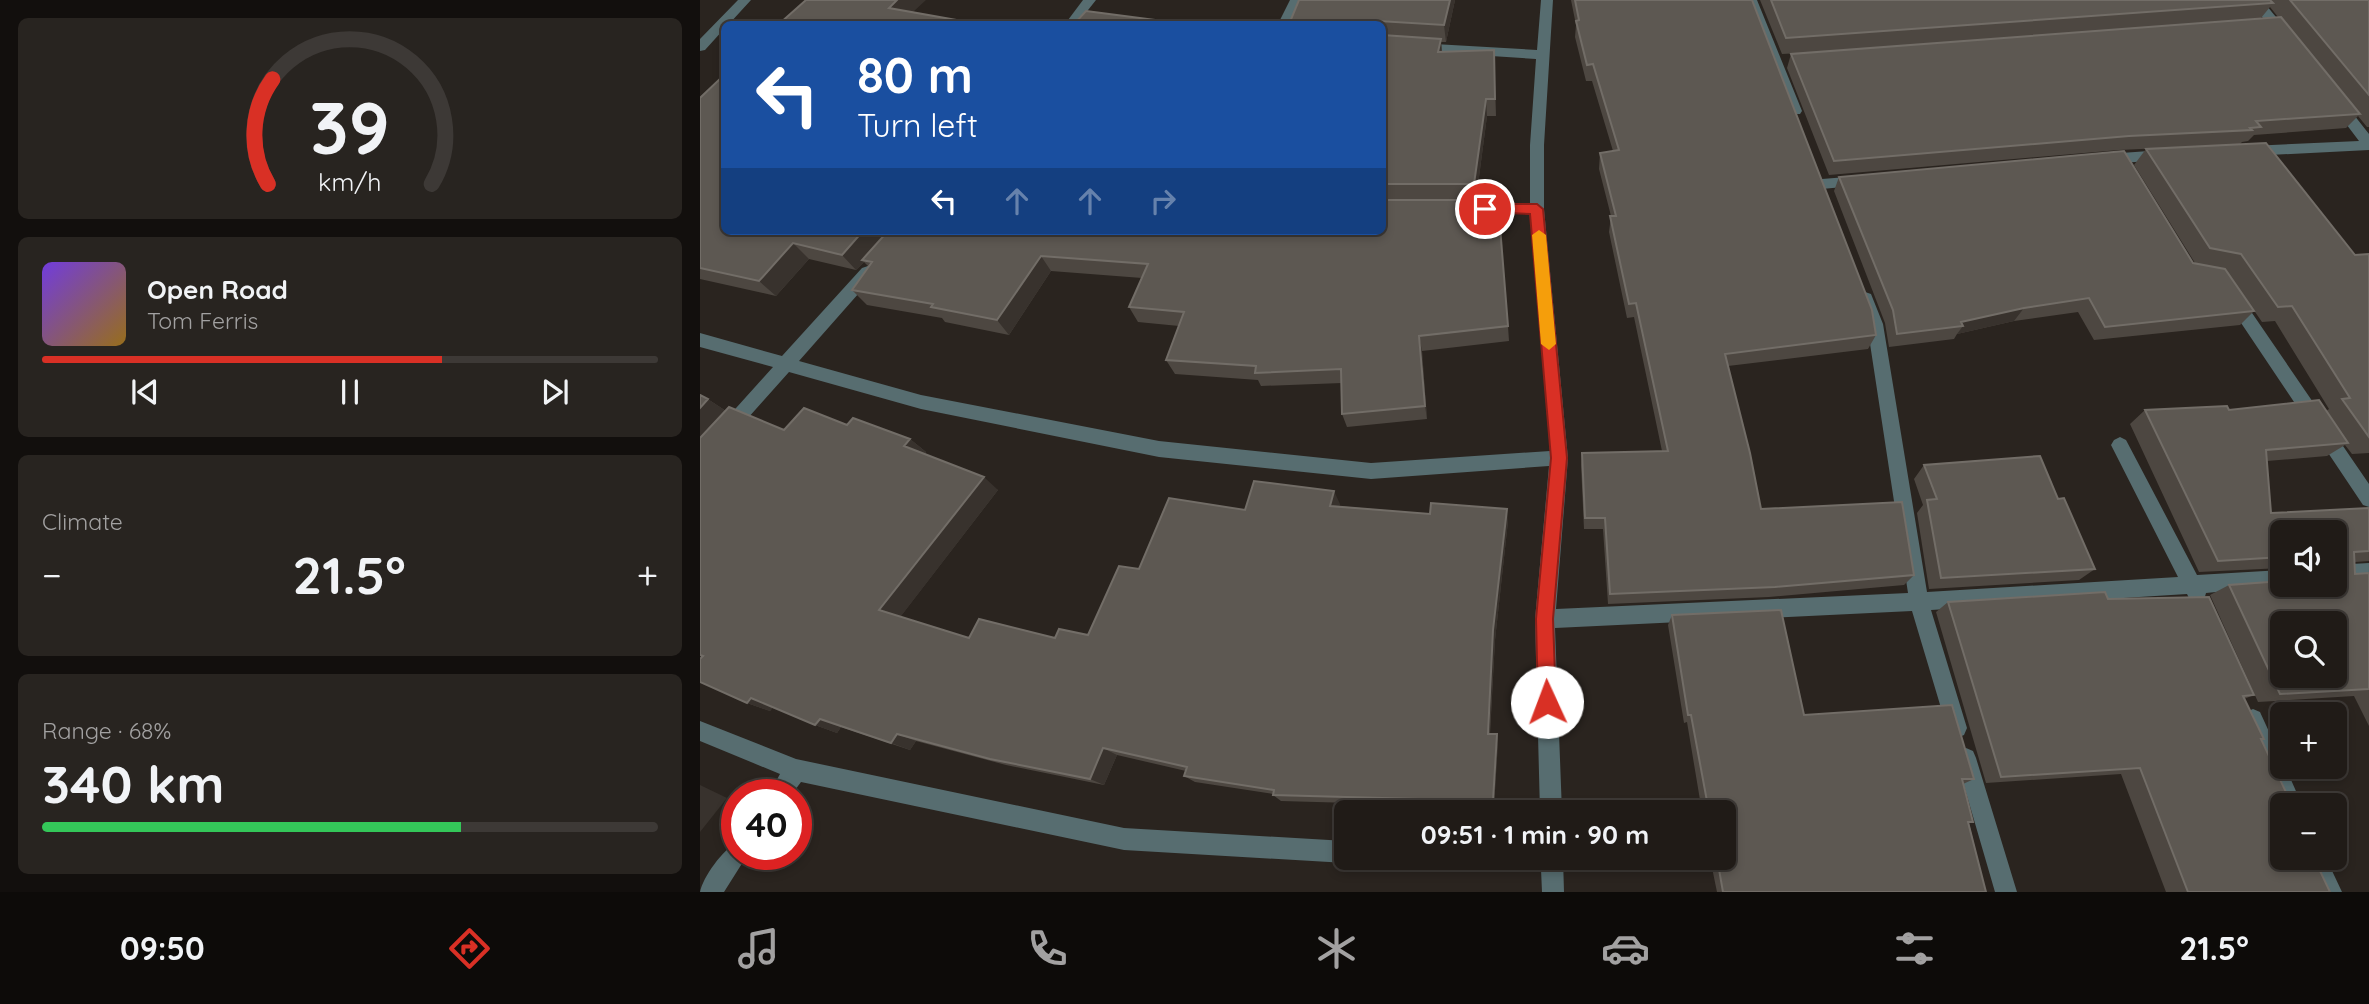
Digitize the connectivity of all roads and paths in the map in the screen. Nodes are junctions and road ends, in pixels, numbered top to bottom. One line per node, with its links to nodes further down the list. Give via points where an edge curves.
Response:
1 (745, 0): 7 (street)
2 (1296, 0): 9 (street)
3 (1546, 0): 14 (street)
4 (1751, 0): 16 (street, via 1783,62)
5 (2255, 0): 13 (street, via 2268,25)
6 (1089, 7): 8 (street)
7 (725, 21)
8 (1074, 21)
9 (1286, 21)
10 (721, 25): 12 (street)
11 (1386, 45): 14 (street)
12 (700, 47)
13 (2292, 47)
14 (1544, 55): 24 (street, via 1536,145)
15 (2326, 90): 17 (street)
16 (1799, 123)
17 (2369, 144): 18 (street)
18 (2230, 152)
19 (2175, 155): 20 (street, via 2123,163)
20 (2092, 160)
21 (1876, 180): 22 (street)
22 (1822, 185)
23 (1434, 208): 24 (street)
24 (1537, 209): 31 (street)
25 (880, 257): 29 (street)
26 (1861, 286): 40 (street, via 1875,324)
27 (2225, 287): 34 (street)
28 (700, 340): 29 (street)
29 (788, 365): 31 (street, via 921,402 1159,449 1371,471); 32 (street)
30 (2120, 445): 39 (street)
31 (1559, 458): 42 (street)
32 (700, 460)
33 (2369, 465): 34 (street)
34 (2349, 466): 35 (street)
35 (2369, 499)
36 (2369, 572): 37 (street)
37 (2347, 573)
38 (2270, 580): 39 (street)
39 (2193, 586): 40 (street); 41 (street)
40 (1919, 602): 42 (street); 55 (street)
41 (2204, 610)
42 (1545, 619): 48 (street)
43 (2242, 696): 47 (street)
44 (700, 731): 45 (street)
45 (796, 770): 46 (street); 49 (street, via 1124,839)
46 (790, 779)
47 (2286, 793)
48 (1551, 800)
49 (1334, 851)
50 (726, 870): 53 (street)
51 (1552, 870): 54 (street)
52 (2321, 870): 56 (street)
53 (710, 892)
54 (1553, 892)
55 (2006, 892)
56 (2331, 892)

